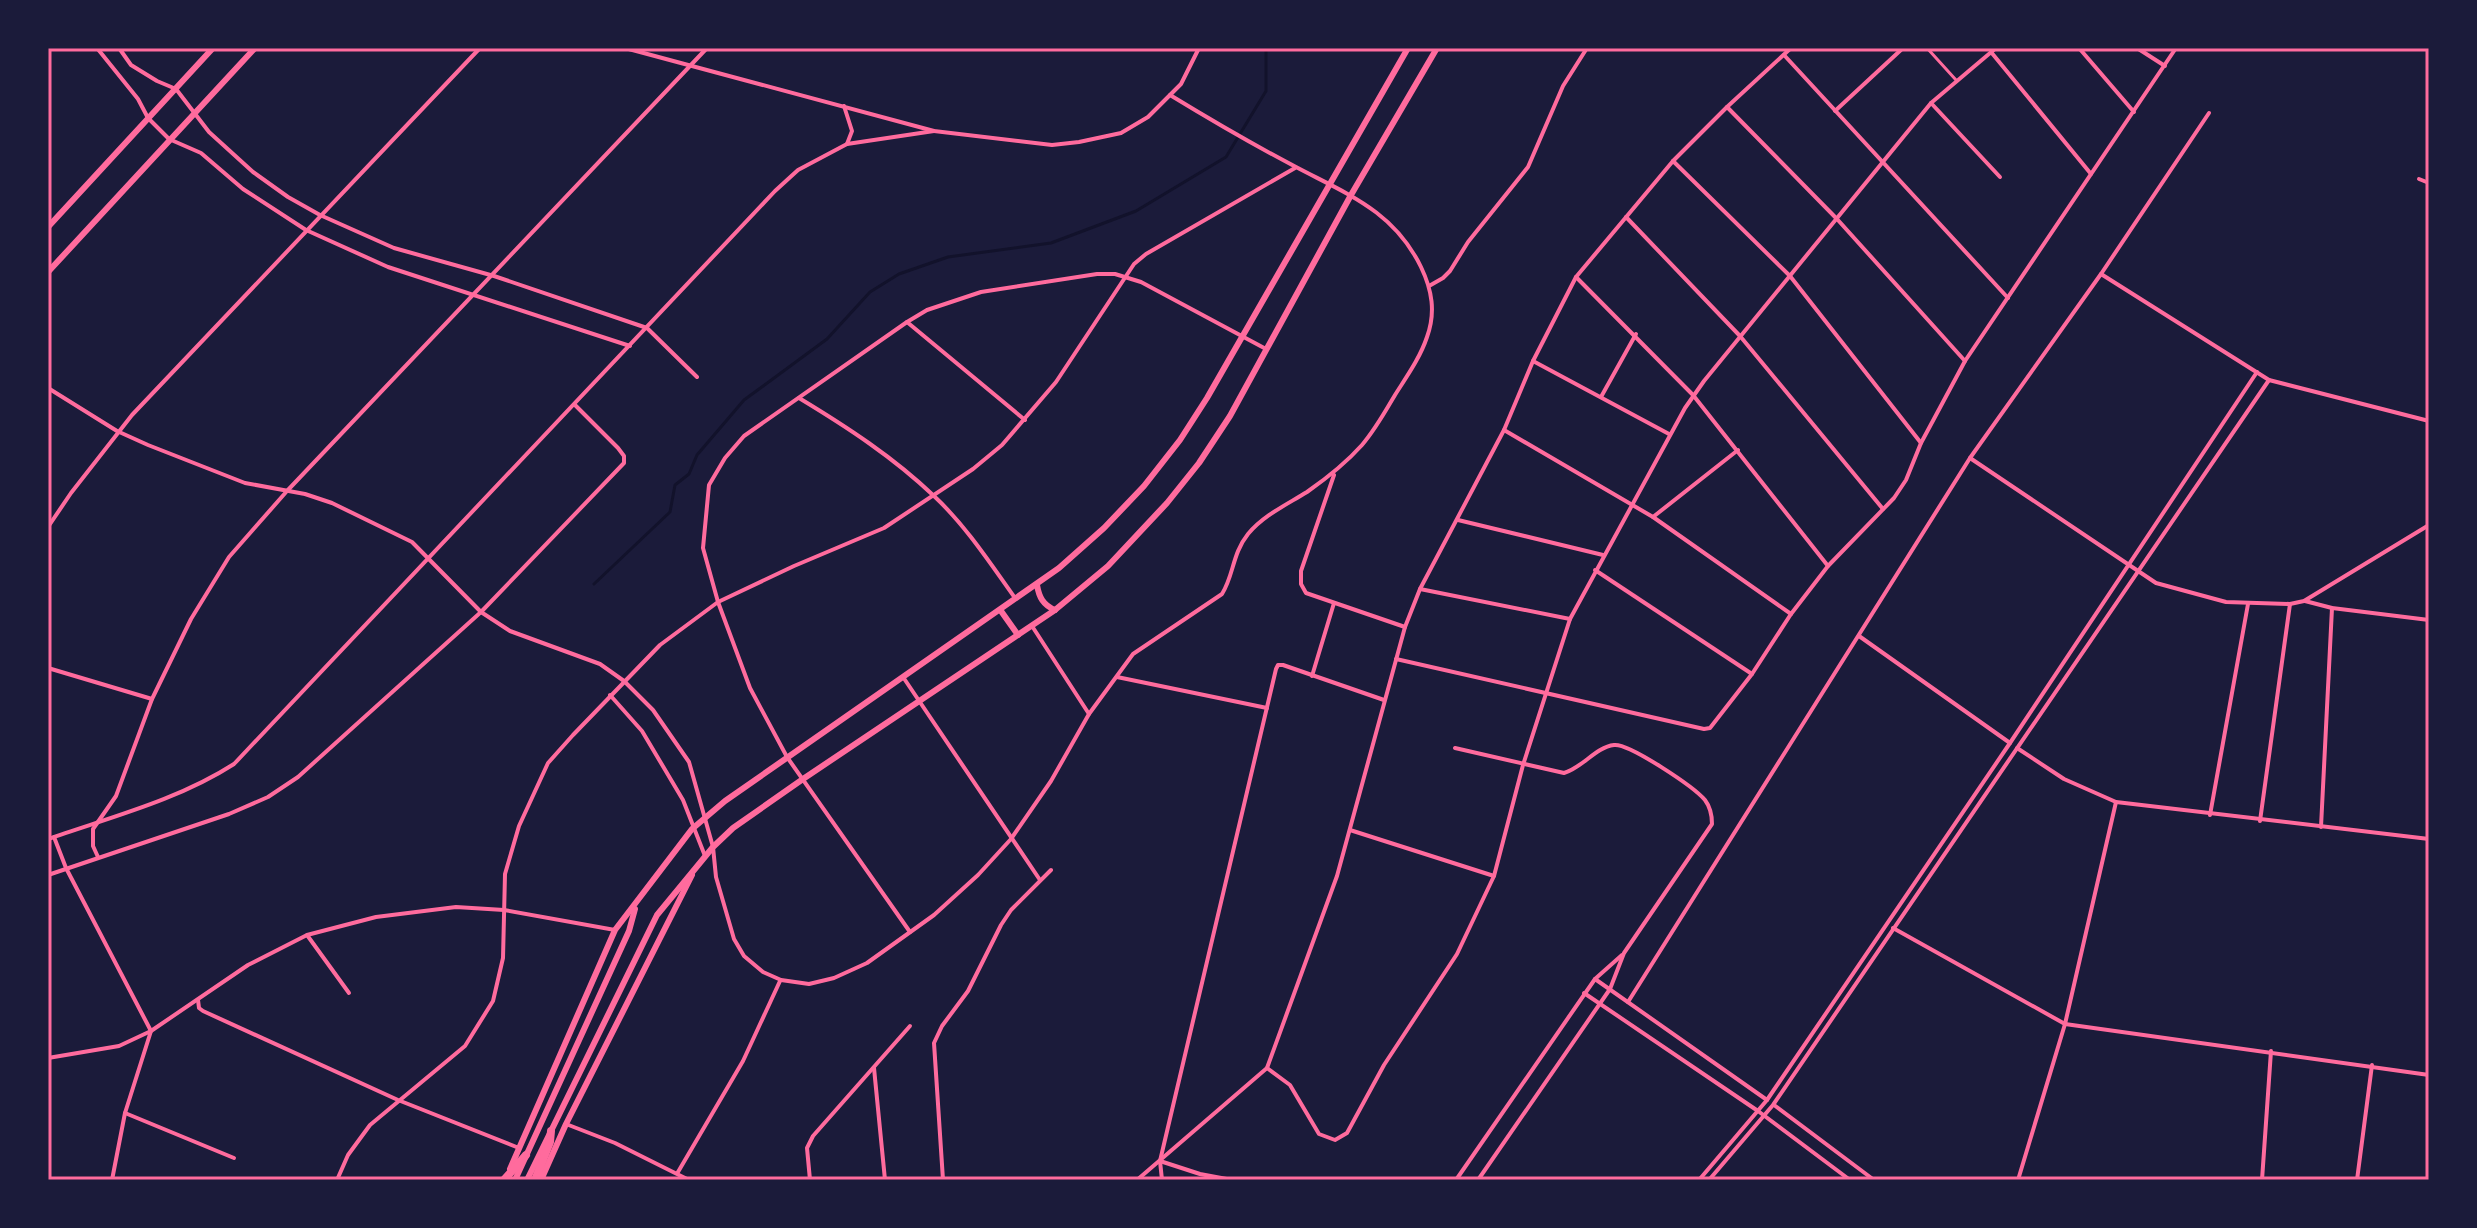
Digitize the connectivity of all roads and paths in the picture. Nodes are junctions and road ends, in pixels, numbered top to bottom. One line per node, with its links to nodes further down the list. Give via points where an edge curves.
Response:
1 (97, 48): 33 (street)
2 (119, 48): 24 (street, via 131,65)
3 (213, 48): 24 (main road)
4 (255, 48): 29 (main road)
5 (480, 48): 46 (street)
6 (625, 48): 21 (street)
7 (707, 48): 21 (street)
8 (1199, 48): 25 (street)
9 (1408, 48): 43 (main road)
10 (1437, 48): 45 (main road)
11 (1587, 48): 57 (street, via 1563,86 1528,167 1450,271)
12 (1791, 48): 20 (street)
13 (1903, 48): 30 (street)
14 (1927, 48): 23 (street)
15 (1996, 48): 19 (street)
16 (2079, 48): 31 (street)
17 (2137, 48): 22 (street)
18 (2176, 48): 22 (street)
19 (1991, 52): 23 (street); 40 (street)
20 (1784, 55): 28 (street); 30 (street)
21 (691, 66): 27 (street); 53 (street)
22 (2165, 66): 31 (street)
23 (1956, 80): 26 (street)
24 (176, 89): 29 (street); 33 (main road)
25 (1170, 95): 34 (street, via 1121,133 1079,142 1052,145); 39 (street)
26 (1931, 103): 38 (street); 41 (street)
27 (844, 106): 34 (street); 36 (street, via 852,131)
28 (1727, 107): 37 (street); 48 (street)
29 (194, 111): 35 (main road); 46 (street, via 253,172)
30 (1835, 111): 38 (street)
31 (2134, 112): 40 (street)
32 (2209, 113): 52 (street)
33 (148, 118): 35 (street); 49 (main road)
34 (934, 131): 36 (street)
35 (169, 139): 50 (street, via 201,153 243,189); 51 (main road)
36 (847, 144): 61 (street, via 798,170 775,191)
37 (1673, 161): 47 (street); 55 (street)
38 (1883, 163): 48 (street); 59 (street)
39 (1296, 167): 43 (street); 54 (street, via 1146,254)
40 (2091, 175): 59 (street)
41 (2000, 177)
42 (2419, 179): 44 (street)
43 (1329, 183): 45 (street); 64 (main road)
44 (2429, 183)
45 (1351, 195): 57 (street, via 1401,233); 66 (main road)
46 (320, 215): 50 (street); 53 (street, via 394,248)
47 (1626, 216): 56 (street); 63 (street)
48 (1837, 219): 55 (street); 68 (street)
49 (48, 227)
50 (306, 230): 58 (street, via 388,267); 80 (street)
51 (48, 272)
52 (2101, 274): 69 (street); 84 (street)
53 (494, 276): 58 (street); 61 (street)
54 (1125, 276): 60 (street, via 1097,274 981,292); 64 (street); 77 (street)
55 (1790, 276): 63 (street); 82 (street)
56 (1576, 277): 62 (street); 67 (street)
57 (1429, 286): 85 (street, via 1428,334 1416,363 1364,443)
58 (474, 294): 65 (street); 86 (street)
59 (2008, 298): 68 (street)
60 (907, 322): 75 (street); 77 (street)
61 (647, 328): 65 (street); 70 (street)
62 (1636, 334): 73 (street); 74 (street)
63 (1740, 336): 73 (street); 89 (street)
64 (1244, 337): 66 (street); 100 (main road, via 1180,440 1144,486)
65 (630, 346): 76 (street)
66 (1268, 350): 109 (main road, via 1199,463 1167,503 1108,566)
67 (1533, 361): 74 (street); 79 (street)
68 (1965, 361): 82 (street)
69 (2257, 372): 71 (street); 96 (street)
70 (697, 377)
71 (2269, 380): 78 (street); 99 (street)
72 (48, 388): 80 (street)
73 (1693, 395): 81 (street); 83 (street)
74 (1601, 397): 81 (street)
75 (799, 398): 87 (street, via 864,438); 104 (street, via 744,436 709,485 703,548)
76 (575, 405): 95 (street); 111 (street, via 618,448 624,463)
77 (1025, 420): 87 (street, via 1002,445)
78 (2429, 421)
79 (1504, 430): 88 (street); 91 (street)
80 (117, 431): 86 (street, via 245,483); 93 (street)
81 (1669, 434): 88 (street)
82 (1921, 443): 89 (street, via 1906,480)
83 (1738, 450): 90 (street); 97 (street)
84 (1970, 458): 96 (street); 118 (street)
85 (1334, 473): 105 (street, via 1301,571 1306,593); 124 (street, via 1262,519 1235,554 1222,594 1133,654)
86 (287, 491): 95 (street, via 332,503 412,542); 128 (street, via 229,557)
87 (934, 496): 102 (street); 104 (street, via 884,528)
88 (1632, 504): 90 (street); 94 (street)
89 (1883, 509): 97 (street)
90 (1653, 517): 112 (street)
91 (1458, 520): 94 (street); 101 (street)
92 (2429, 525): 103 (street)
93 (48, 527)
94 (1603, 555): 98 (street)
95 (429, 558): 111 (street); 142 (street, via 234,764 172,796)
96 (2129, 565): 99 (street); 133 (street)
97 (1828, 566): 112 (street)
98 (1595, 570): 113 (street); 121 (street)
99 (2138, 571): 106 (street, via 2156,583); 135 (street)
100 (1037, 585): 102 (main road); 109 (main road, via 1044,604)
101 (1420, 589): 113 (street); 116 (street)
102 (1017, 600): 110 (main road)
103 (2304, 601): 107 (street); 108 (street)
104 (718, 602): 125 (street, via 660,645); 136 (street, via 750,688)
105 (1334, 603): 116 (street); 122 (street)
106 (2248, 604): 107 (street); 140 (street)
107 (2290, 604): 143 (street)
108 (2332, 608): 114 (street); 144 (street)
109 (1055, 610): 115 (main road)
110 (1001, 611): 117 (main road); 123 (main road)
111 (481, 612): 125 (street, via 510,631 600,664); 152 (street, via 298,777 268,797)
112 (1791, 614): 121 (street)
113 (1570, 619): 126 (street)
114 (2429, 620)
115 (1032, 626): 117 (main road); 132 (street)
116 (1405, 627): 119 (street)
117 (1018, 635): 130 (main road)
118 (1859, 636): 133 (street); 172 (street)
119 (1396, 659): 126 (street); 129 (street)
120 (48, 668): 128 (street)
121 (1752, 674): 126 (street, via 1714,724 1704,729)
122 (1312, 676): 129 (street); 131 (street, via 1278,665)
123 (903, 677): 130 (street); 136 (main road)
124 (1115, 677): 131 (street); 132 (street)
125 (624, 681): 127 (street); 141 (street, via 653,710 689,762)
126 (1544, 691): 137 (street)
127 (610, 695): 145 (street, via 642,731 683,800); 160 (street, via 548,763 519,826 505,874)
128 (152, 699): 142 (street, via 116,796)
129 (1384, 700): 146 (street)
130 (918, 701): 138 (main road); 148 (street)
131 (1267, 708): 193 (street)
132 (1089, 714): 148 (street)
133 (2010, 743): 135 (street); 184 (street)
134 (1455, 748): 137 (street)
135 (2017, 748): 139 (street, via 2064,779); 161 (street)
136 (787, 757): 138 (street); 141 (main road)
137 (1523, 765): 157 (street); 165 (street, via 1564,773 1609,745 1624,746 1699,795 1712,813 1712,824)
138 (803, 779): 150 (main road); 163 (street)
139 (2116, 802): 140 (street); 174 (street)
140 (2210, 815): 143 (street)
141 (705, 816): 145 (main road); 150 (street)
142 (99, 820): 147 (street); 152 (street, via 92,837)
143 (2260, 821): 144 (street)
144 (2321, 827): 149 (street)
145 (692, 829): 151 (street); 159 (main road)
146 (1350, 830): 157 (street); 181 (street)
147 (51, 838): 154 (street)
148 (1011, 839): 158 (street); 163 (street)
149 (2429, 839)
150 (713, 847): 151 (main road); 167 (street, via 734,939 744,956)
151 (705, 856): 153 (main road)
152 (98, 857): 154 (street)
153 (697, 864): 189 (main road); 190 (main road, via 657,915)
154 (66, 868): 156 (street); 176 (street)
155 (1051, 870): 158 (street)
156 (48, 875)
157 (1494, 876): 181 (street, via 1457,954 1384,1065 1347,1133 1335,1140 1319,1134 1290,1085)
158 (1040, 880): 205 (street, via 1001,925 934,1043)
159 (637, 903): 162 (main road); 191 (main road, via 629,931)
160 (504, 910): 162 (street); 164 (street, via 456,907 389,915); 183 (street, via 503,958 493,1001 465,1046)
161 (1893, 928): 174 (street); 185 (street)
162 (615, 930): 191 (main road)
163 (910, 933): 167 (street, via 834,978 809,984)
164 (307, 935): 169 (street); 171 (street)
165 (1624, 953): 166 (street); 168 (street)
166 (1595, 979): 168 (street); 170 (street)
167 (781, 980): 195 (street, via 743,1061)
168 (1610, 989): 172 (street); 173 (street)
169 (349, 993)
170 (1584, 993): 173 (street); 209 (street)
171 (198, 998): 176 (street); 183 (street, via 203,1011)
172 (1628, 1002): 184 (street)
173 (1600, 1003): 186 (street); 210 (street)
174 (2065, 1024): 177 (street); 215 (street)
175 (910, 1026): 180 (street)
176 (151, 1031): 178 (street, via 119,1046); 187 (street)
177 (2271, 1051): 179 (street); 216 (street)
178 (48, 1058)
179 (2372, 1065): 182 (street); 217 (street)
180 (874, 1068): 203 (street, via 809,1142); 204 (street)
181 (1267, 1068): 193 (street)
182 (2429, 1075)
183 (398, 1100): 191 (street); 197 (street, via 370,1125)
184 (1767, 1100): 185 (street); 186 (street)
185 (1773, 1105): 188 (street); 214 (street)
186 (1758, 1111): 188 (street); 211 (street)
187 (125, 1113): 192 (street); 196 (street)
188 (1765, 1116): 212 (street); 213 (street)
189 (566, 1124): 195 (street); 201 (main road)
190 (551, 1131): 199 (main road); 200 (highway)
191 (520, 1152): 194 (main road); 198 (highway)
192 (234, 1158)
193 (1160, 1161): 206 (street); 207 (street); 208 (street)
194 (521, 1166): 198 (highway)
195 (678, 1172): 202 (street)
196 (112, 1180)
197 (337, 1180)
198 (509, 1180)
199 (527, 1180)
200 (535, 1180)
201 (541, 1180)
202 (689, 1180)
203 (810, 1180)
204 (885, 1180)
205 (943, 1180)
206 (1137, 1180)
207 (1162, 1180)
208 (1232, 1180)
209 (1456, 1180)
210 (1478, 1180)
211 (1699, 1180)
212 (1709, 1180)
213 (1850, 1180)
214 (1874, 1180)
215 (2018, 1180)
216 (2262, 1180)
217 (2357, 1180)

